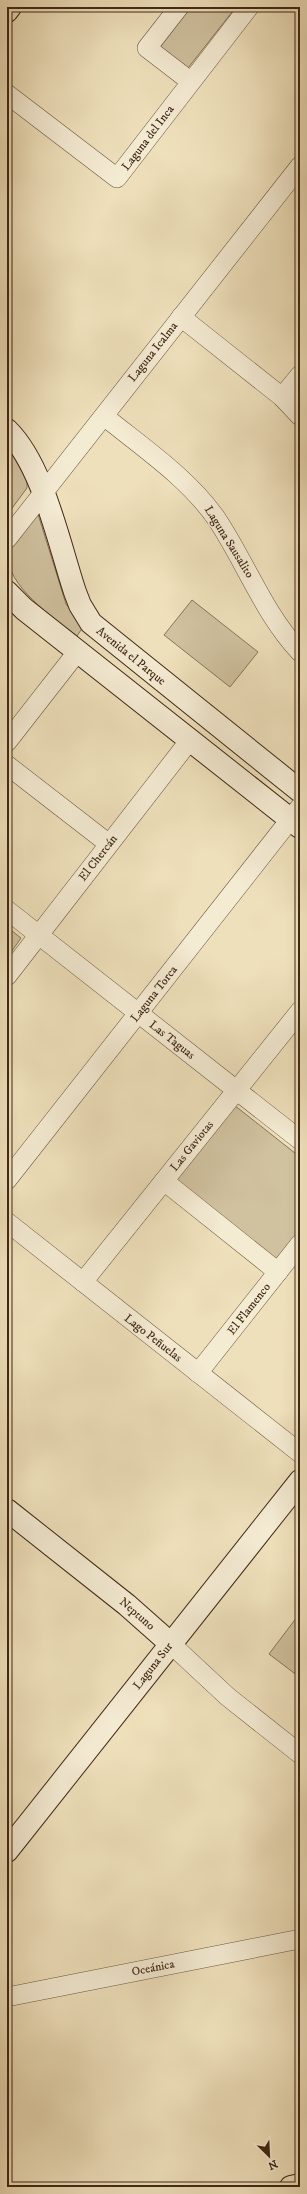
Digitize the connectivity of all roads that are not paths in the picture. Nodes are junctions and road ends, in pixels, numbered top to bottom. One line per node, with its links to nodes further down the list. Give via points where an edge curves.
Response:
1 (10, 7): 4 (main road)
2 (180, 7): 5 (street, via 147,48)
3 (249, 7): 5 (street, Laguna del Inca)
4 (7, 11)
5 (190, 81): 6 (street, Laguna del Inca, via 117,178)
6 (7, 94)
7 (300, 166): 8 (street, Laguna Icalma)
8 (181, 317): 10 (street); 11 (street, Laguna Icalma)
9 (300, 375): 10 (street)
10 (282, 397): 12 (street)
11 (104, 416): 14 (street, Laguna Icalma); 17 (street, Laguna Sausalito, via 183,481 204,502)
12 (300, 416)
13 (7, 430): 14 (street, Avenida el Parque, via 27,456)
14 (43, 493): 15 (street, Laguna Icalma); 23 (street, Avenida el Parque, via 75,592 91,623)
15 (7, 539)
16 (7, 592): 18 (street, via 20,606)
17 (293, 630): 19 (street, Laguna Sausalito)
18 (78, 651): 20 (street); 21 (street)
19 (300, 652)
20 (190, 740): 24 (street); 25 (street, El Chercán)
21 (7, 742)
22 (7, 765): 25 (street)
23 (300, 791)
24 (297, 818): 30 (street, Laguna Torca)
25 (108, 844): 27 (street, El Chercán)
26 (7, 910): 27 (street, Las Taguas)
27 (38, 934): 28 (street, El Chercán); 30 (street, Las Taguas)
28 (7, 976)
29 (300, 1011): 31 (street, Las Gaviotas)
30 (138, 1013): 31 (street, Las Taguas); 33 (street, Laguna Torca)
31 (236, 1090): 32 (street, Las Taguas); 34 (street, Las Gaviotas)
32 (300, 1140)
33 (7, 1180)
34 (164, 1181): 37 (street); 38 (street, Las Gaviotas)
35 (7, 1222): 38 (street, Lago Peñuelas)
36 (300, 1244): 37 (street, El Flamenco)
37 (278, 1272): 39 (street, El Flamenco)
38 (83, 1282): 39 (street, Lago Peñuelas)
39 (198, 1373): 40 (street, Lago Peñuelas)
40 (300, 1453)
41 (300, 1481): 43 (street, Laguna Sur)
42 (7, 1510): 43 (street, Neptuno, via 127,1605)
43 (171, 1644): 44 (street, Neptuno, via 228,1696); 45 (street, Laguna Sur)
44 (300, 1754)
45 (7, 1851)
46 (300, 1939): 47 (street, Oceánica)
47 (7, 1996)
48 (300, 2185): 49 (main road)
49 (291, 2187)

